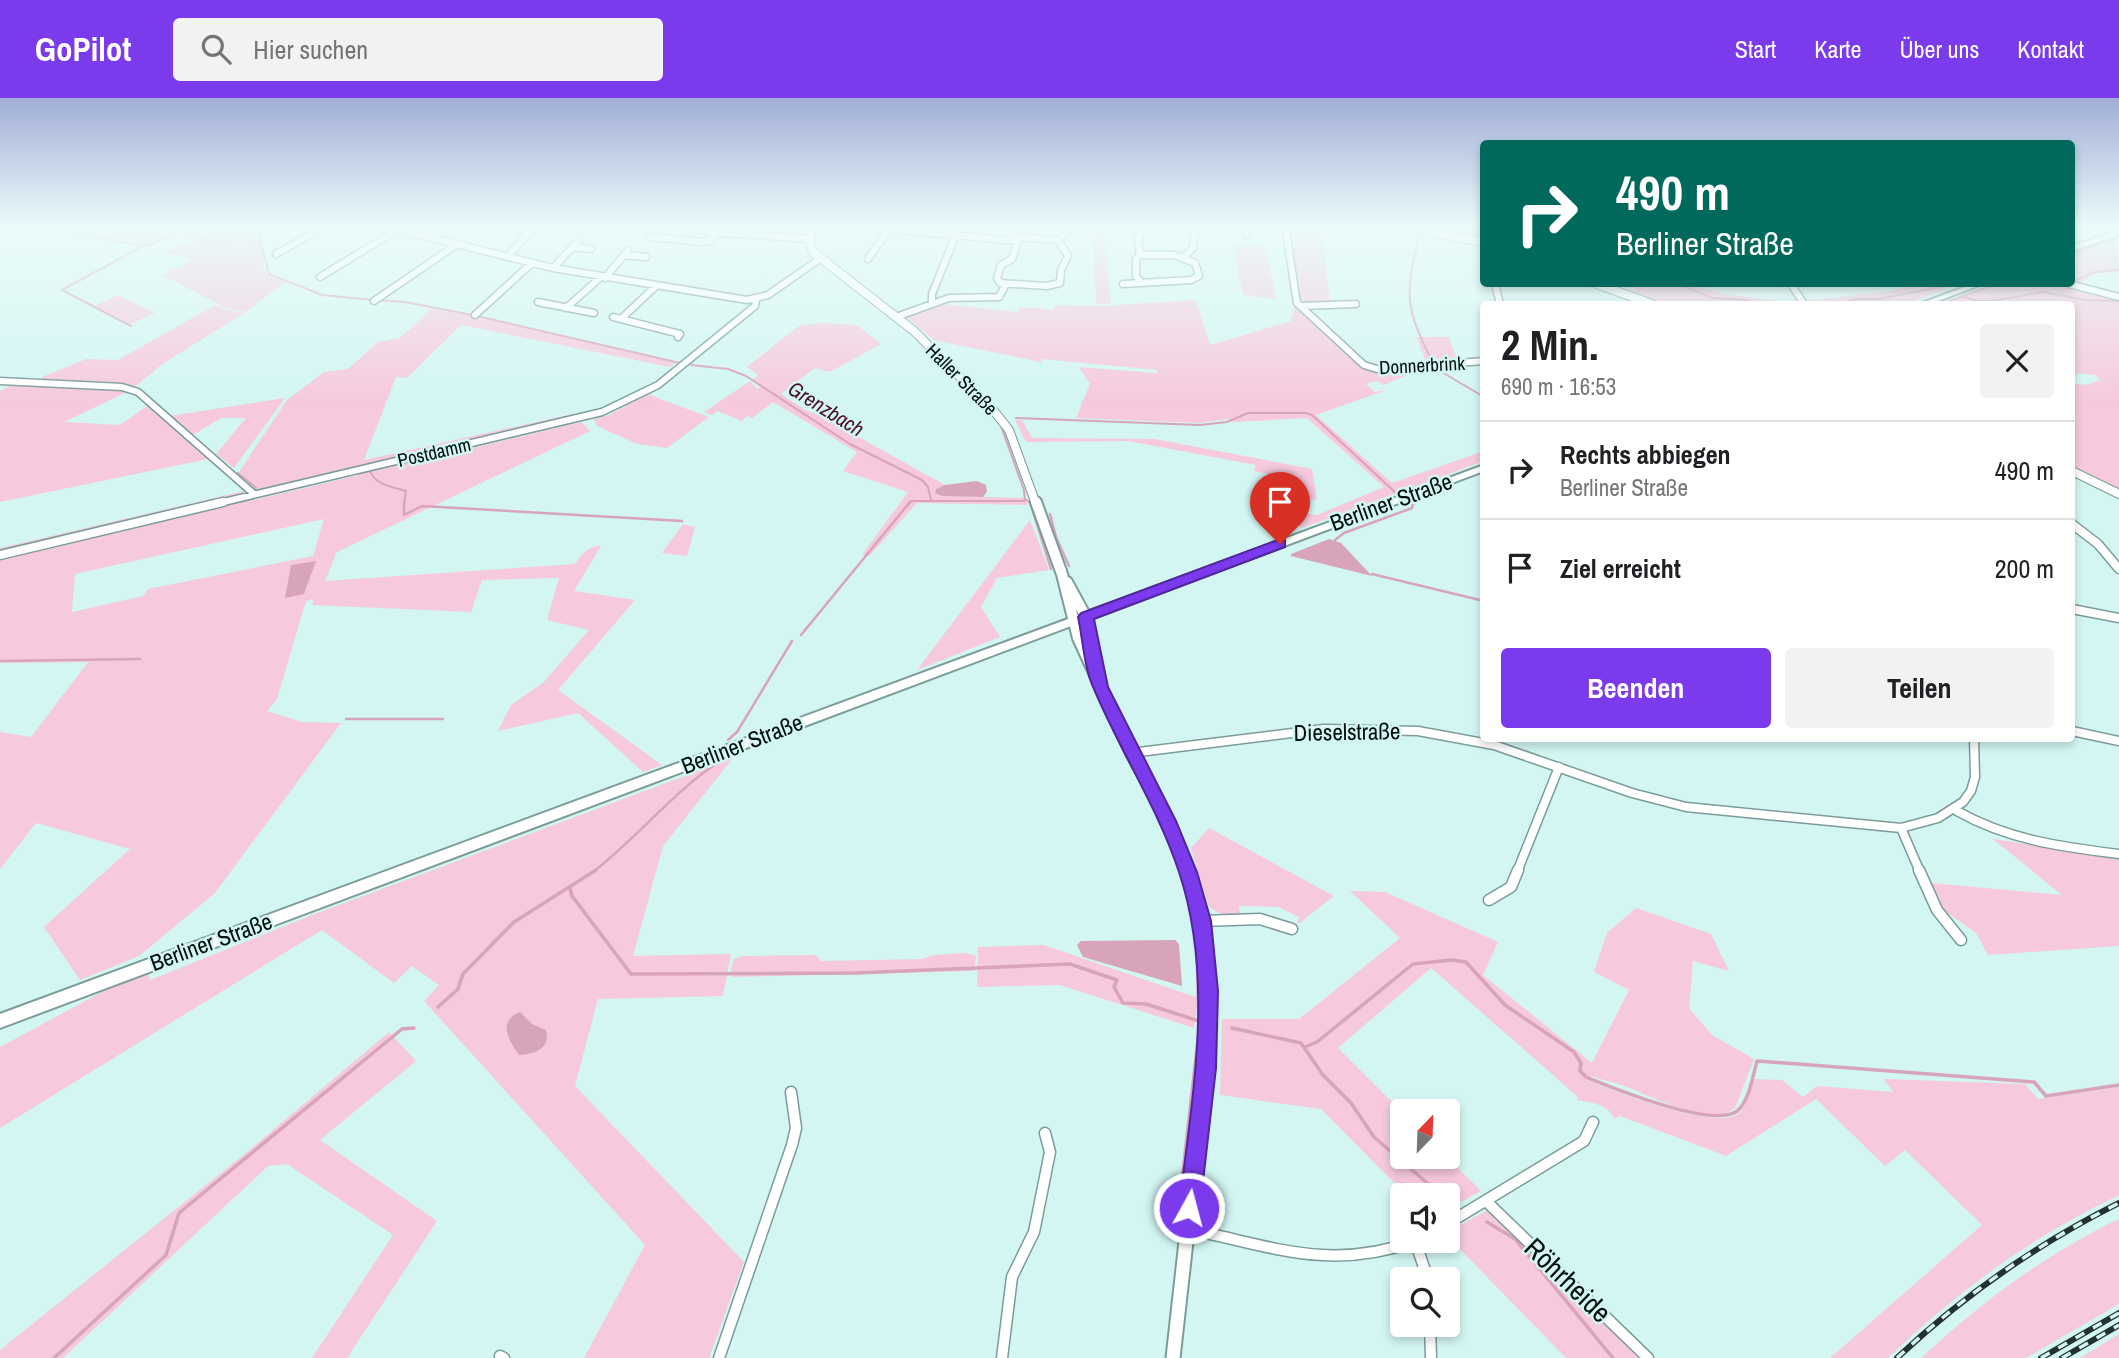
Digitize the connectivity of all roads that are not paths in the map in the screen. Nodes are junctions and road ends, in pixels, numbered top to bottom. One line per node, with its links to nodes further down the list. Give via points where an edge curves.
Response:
1 (400, 284): 17 (street)
2 (509, 284): 27 (street)
3 (595, 284): 25 (street)
4 (643, 284): 11 (street)
5 (785, 284): 18 (street, Postdamm)
6 (854, 284): 29 (street, Haller Straße)
7 (936, 284): 22 (street)
8 (1006, 284): 9 (street); 22 (street, via 1003,294 994,298 961,297)
9 (1057, 284)
10 (1295, 284): 23 (street)
11 (656, 286): 18 (street); 30 (street)
12 (2075, 286): 16 (street)
13 (1605, 287): 19 (street)
14 (1969, 287): 15 (main road)
15 (1966, 288): 20 (main road)
16 (2119, 297)
17 (376, 300)
18 (756, 300): 36 (street, Postdamm, via 755,306 658,385 602,412)
19 (1644, 301)
20 (1932, 301)
21 (538, 302): 25 (street)
22 (932, 304): 29 (street)
23 (1299, 304): 24 (street); 32 (street, Donnerbrink, via 1371,368)
24 (1356, 304)
25 (566, 308): 26 (street)
26 (594, 313)
27 (475, 315)
28 (613, 317): 30 (street)
29 (896, 317): 41 (street, Haller Straße, via 1003,420)
30 (621, 319): 31 (street)
31 (670, 331)
32 (1480, 361)
33 (0, 382): 36 (street, via 122,387 138,392)
34 (1480, 469): 43 (main road, Berliner Straße)
35 (2075, 472): 37 (street)
36 (254, 494): 39 (street, Postdamm)
37 (2119, 494)
38 (2075, 526): 40 (street, via 2105,548)
39 (0, 555)
40 (2119, 569)
41 (1062, 574): 43 (street, Haller Straße); 45 (street, Haller Straße)
42 (2075, 610): 44 (street)
43 (1086, 617): 45 (main road, Berliner Straße); 46 (street, Haller Straße)
44 (2119, 618)
45 (1072, 622): 46 (street, Haller Straße); 61 (main road, Berliner Straße)
46 (1100, 687): 52 (street)
47 (2075, 732): 48 (street)
48 (2119, 741)
49 (1480, 742): 53 (street, Dieselstraße)
50 (1480, 742): 52 (street, Dieselstraße, via 1378,728 1291,731)
51 (1975, 742): 54 (street, via 1976,781)
52 (1131, 753): 58 (street, via 1168,821)
53 (1559, 766): 55 (street, Dieselstraße, via 1686,807); 57 (street, via 1511,887)
54 (1957, 811): 55 (street, Dieselstraße, via 1935,822); 56 (street, via 2000,834)
55 (1901, 828): 60 (street, via 1937,910)
56 (2119, 854)
57 (1489, 900)
58 (1202, 921): 59 (street, via 1267,919); 67 (street, via 1208,991 1206,1068)
59 (1292, 929)
60 (1961, 940)
61 (0, 1021)
62 (791, 1092): 70 (street, via 796,1128 792,1145)
63 (1593, 1122): 65 (street, via 1584,1141)
64 (1045, 1133): 71 (street, via 1050,1152 1034,1232 1012,1277)
65 (1487, 1202): 66 (street); 74 (street, Röhrheide)
66 (1460, 1217)
67 (1187, 1229): 68 (street, via 1310,1255 1347,1257); 72 (street)
68 (1390, 1249)
69 (1430, 1337): 73 (street)
70 (719, 1358)
71 (1002, 1358)
72 (1173, 1358)
73 (1431, 1358)
74 (1648, 1358)

